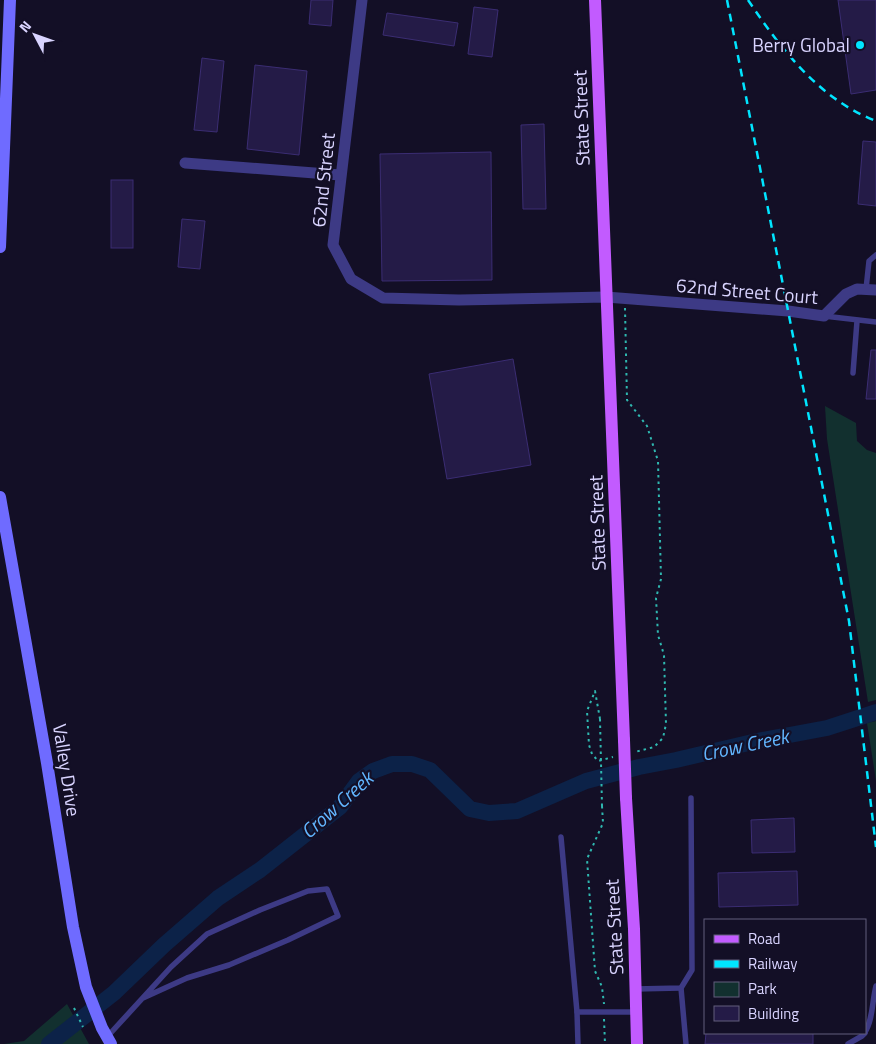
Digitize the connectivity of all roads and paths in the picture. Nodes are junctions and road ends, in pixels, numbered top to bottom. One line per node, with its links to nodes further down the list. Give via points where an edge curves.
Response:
1 (10, 0): 4 (street)
2 (362, 0): 6 (street, 62nd Street)
3 (595, 0): 10 (main road, State Street)
4 (4, 46): 7 (street)
5 (185, 163): 6 (street)
6 (340, 175): 10 (street, 62nd Street, via 333,245 350,279 383,298)
7 (0, 247)
8 (876, 255): 9 (lane, via 869,261)
9 (871, 290): 12 (street, 62nd Street Court, via 857,288 846,294)
10 (606, 297): 11 (street, 62nd Street Court); 23 (main road, State Street, bridge)
11 (625, 298): 12 (street, 62nd Street Court); 17 (path, via 627,400 647,426 658,460 661,579 656,598 658,635 664,655 666,724 663,738 654,747)
12 (824, 316): 13 (lane)
13 (857, 321): 14 (lane); 15 (lane)
14 (876, 322)
15 (853, 373)
16 (0, 497): 32 (street, Valley Drive, via 72,927 86,987)
17 (636, 751)
18 (617, 756): 26 (path, bridge, via 598,760 588,745 587,711 595,691 600,719 602,806 603,824 587,859 595,971 602,987)
19 (692, 798): 22 (lane, via 692,970)
20 (561, 837): 27 (lane)
21 (876, 986): 30 (lane)
22 (681, 988): 23 (lane); 36 (lane)
23 (635, 989): 28 (main road, State Street)
24 (143, 998): 24 (lane, via 208,934 308,891 327,890 338,916 282,943); 32 (lane)
25 (74, 1008): 29 (path)
26 (604, 1011): 27 (lane); 28 (lane); 34 (path)
27 (577, 1012): 33 (lane)
28 (636, 1012): 35 (main road, State Street)
29 (83, 1027)
30 (866, 1031)
31 (864, 1034): 37 (lane)
32 (106, 1036)
33 (578, 1044)
34 (605, 1044)
35 (637, 1044)
36 (686, 1044)
37 (848, 1044)

